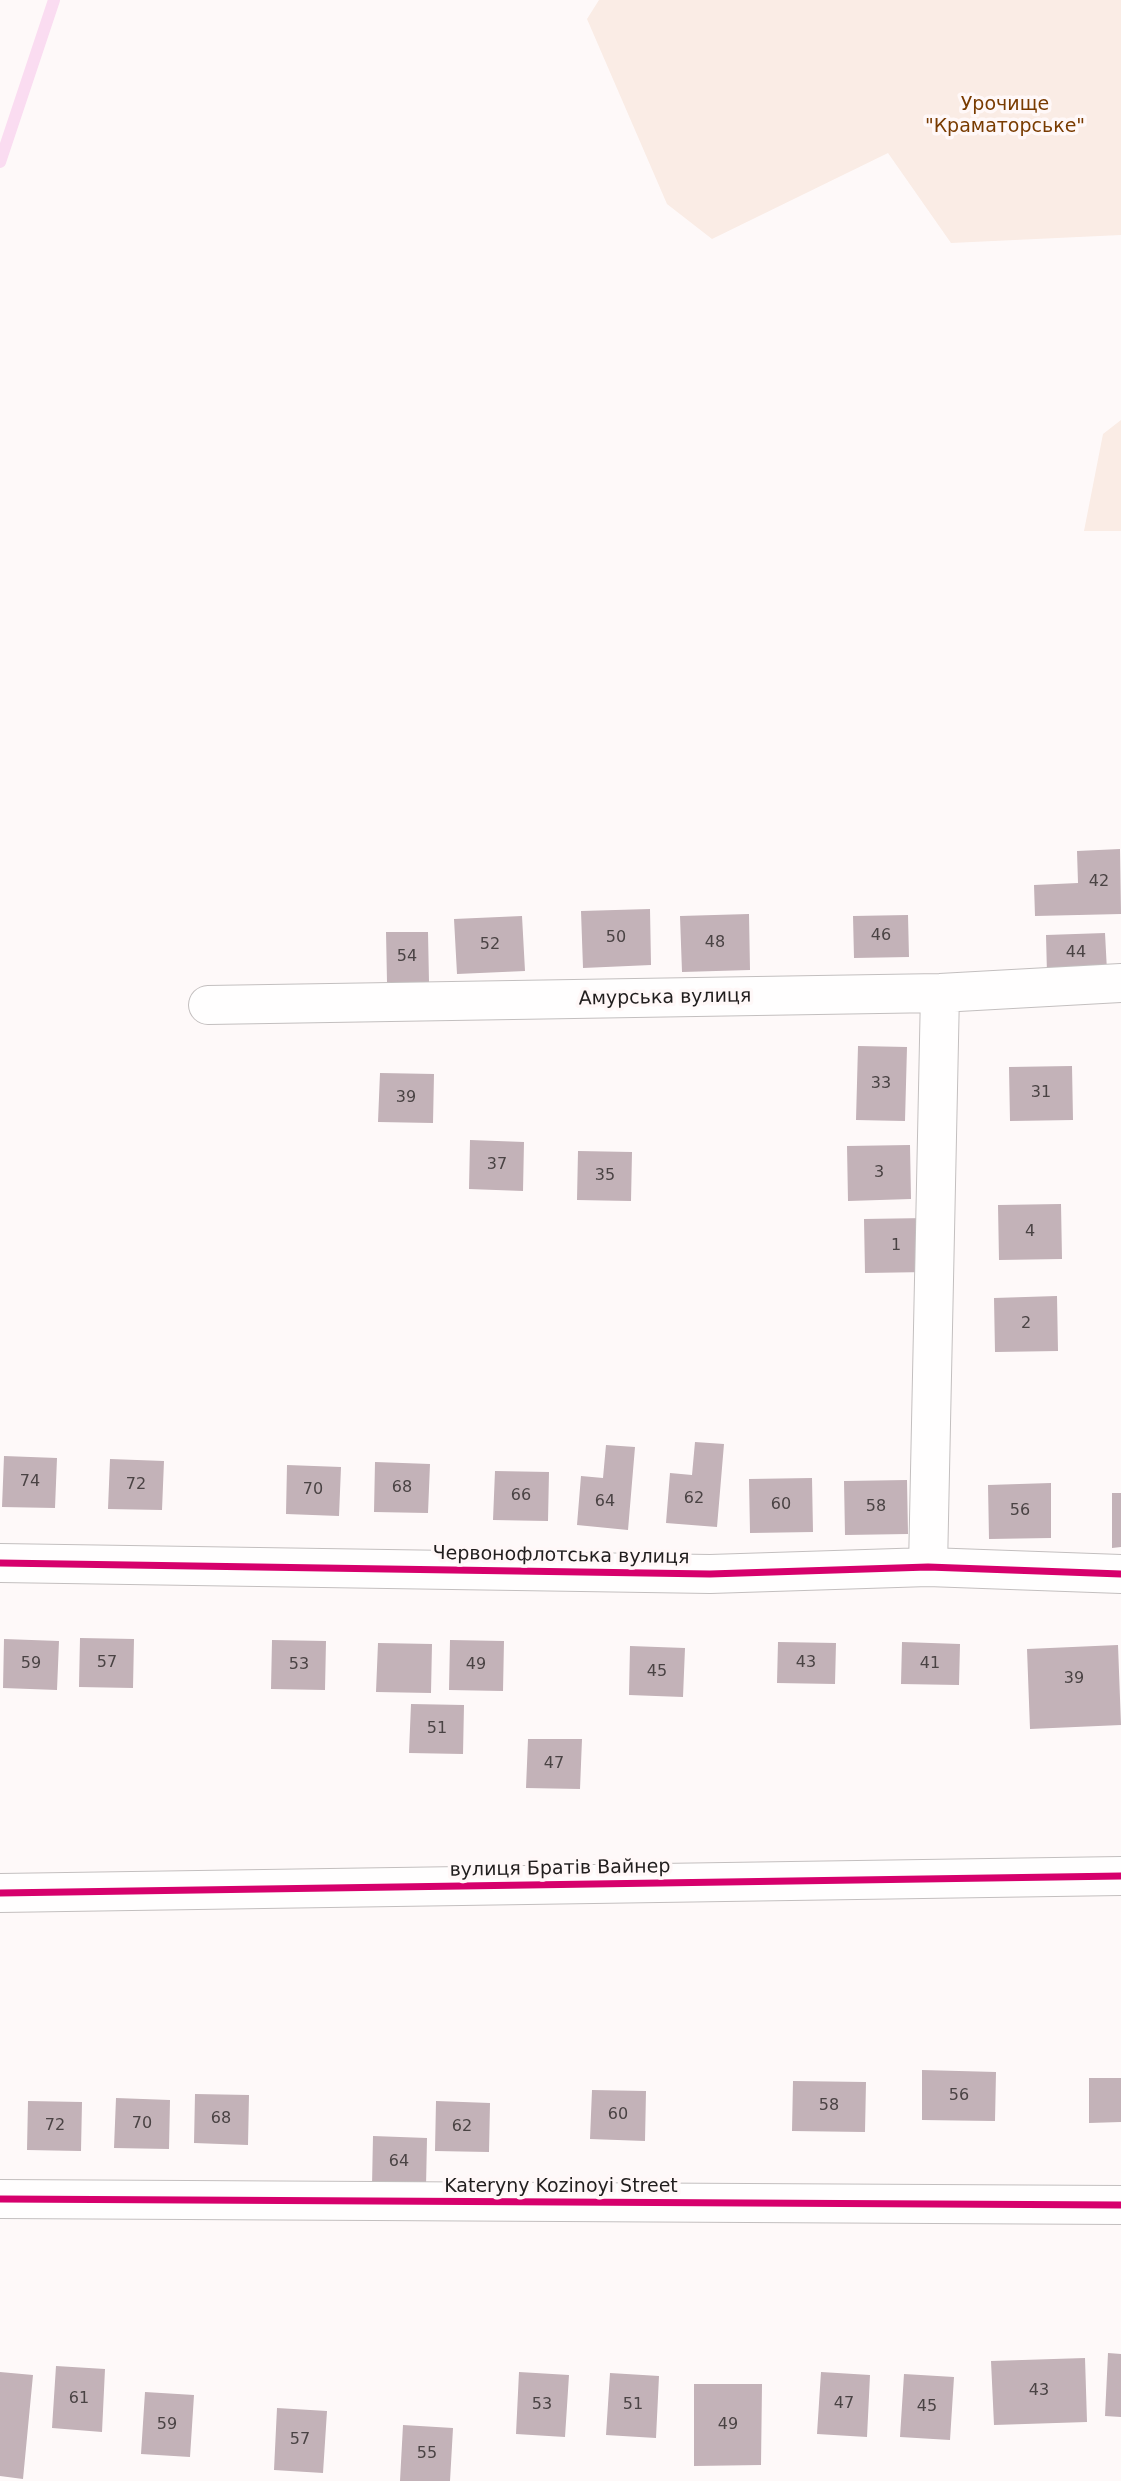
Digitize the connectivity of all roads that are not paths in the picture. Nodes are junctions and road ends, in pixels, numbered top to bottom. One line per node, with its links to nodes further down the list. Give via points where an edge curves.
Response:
1 (1121, 983): 2 (street, Амурська вулиця)
2 (940, 993): 3 (street, Амурська вулиця); 5 (street)
3 (208, 1005)
4 (0, 1563): 5 (street, Червонофлотська вулиця, via 710,1574)
5 (928, 1567): 6 (street, Червонофлотська вулиця)
6 (1121, 1574)
7 (1121, 1876): 8 (street, вулиця Братів Вайнер)
8 (0, 1893)
9 (0, 2199): 10 (street, Kateryny Kozinoyi Street)
10 (1121, 2205)

